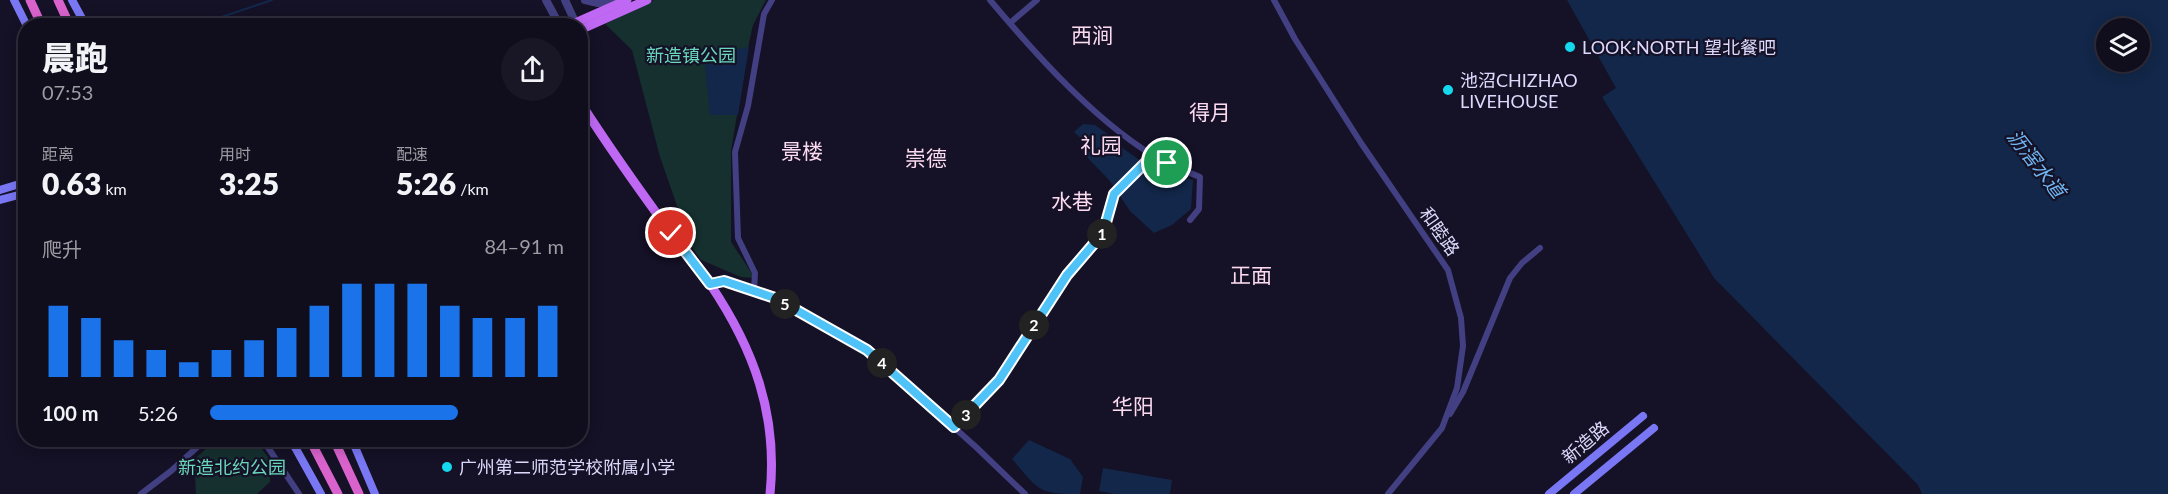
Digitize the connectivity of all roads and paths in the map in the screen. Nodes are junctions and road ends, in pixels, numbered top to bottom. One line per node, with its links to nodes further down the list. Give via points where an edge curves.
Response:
1 (14, 0): 14 (main road)
2 (30, 0): 15 (highway)
3 (58, 0): 16 (highway)
4 (72, 0): 17 (main road)
5 (546, 0): 18 (street)
6 (565, 0): 19 (street)
7 (585, 0): 13 (street)
8 (647, 0): 21 (main road)
9 (771, 0): 32 (street, via 764,14 748,106 735,152 738,237 755,273)
10 (990, 0): 22 (street)
11 (1037, 0): 22 (street)
12 (1274, 0): 35 (street, 和睦路, via 1361,143 1448,270 1461,318 1463,346 1457,388)
13 (626, 1): 20 (main road)
14 (23, 18)
15 (38, 18)
16 (66, 18)
17 (82, 18)
18 (556, 18)
19 (572, 18)
20 (588, 20)
21 (588, 21)
22 (1010, 23): 24 (street, via 1109,124)
23 (588, 114): 31 (main road)
24 (1153, 155): 29 (street, via 1200,177 1199,209); 34 (street, via 1114,194 1103,233 1067,275 999,380)
25 (18, 184): 26 (main road)
26 (0, 189)
27 (18, 195): 28 (main road)
28 (0, 200)
29 (1190, 220)
30 (1540, 248): 35 (street, via 1510,278 1463,392)
31 (710, 284): 32 (street, via 724,281); 49 (main road, via 745,345 763,392 771,432)
32 (754, 290): 34 (street, via 867,350)
33 (1643, 416): 52 (main road, 新造路)
34 (954, 427): 50 (street)
35 (1442, 428): 51 (street, 和睦路)
36 (1654, 428): 53 (main road, 新造路)
37 (197, 447): 45 (street)
38 (268, 447): 46 (street)
39 (295, 447): 47 (main road)
40 (314, 447): 43 (highway)
41 (337, 447): 44 (highway)
42 (355, 447): 48 (main road)
43 (337, 493)
44 (359, 493)
45 (141, 494)
46 (299, 494)
47 (321, 494)
48 (375, 494)
49 (770, 494)
50 (1025, 494)
51 (1388, 494)
52 (1548, 494)
53 (1574, 494)

